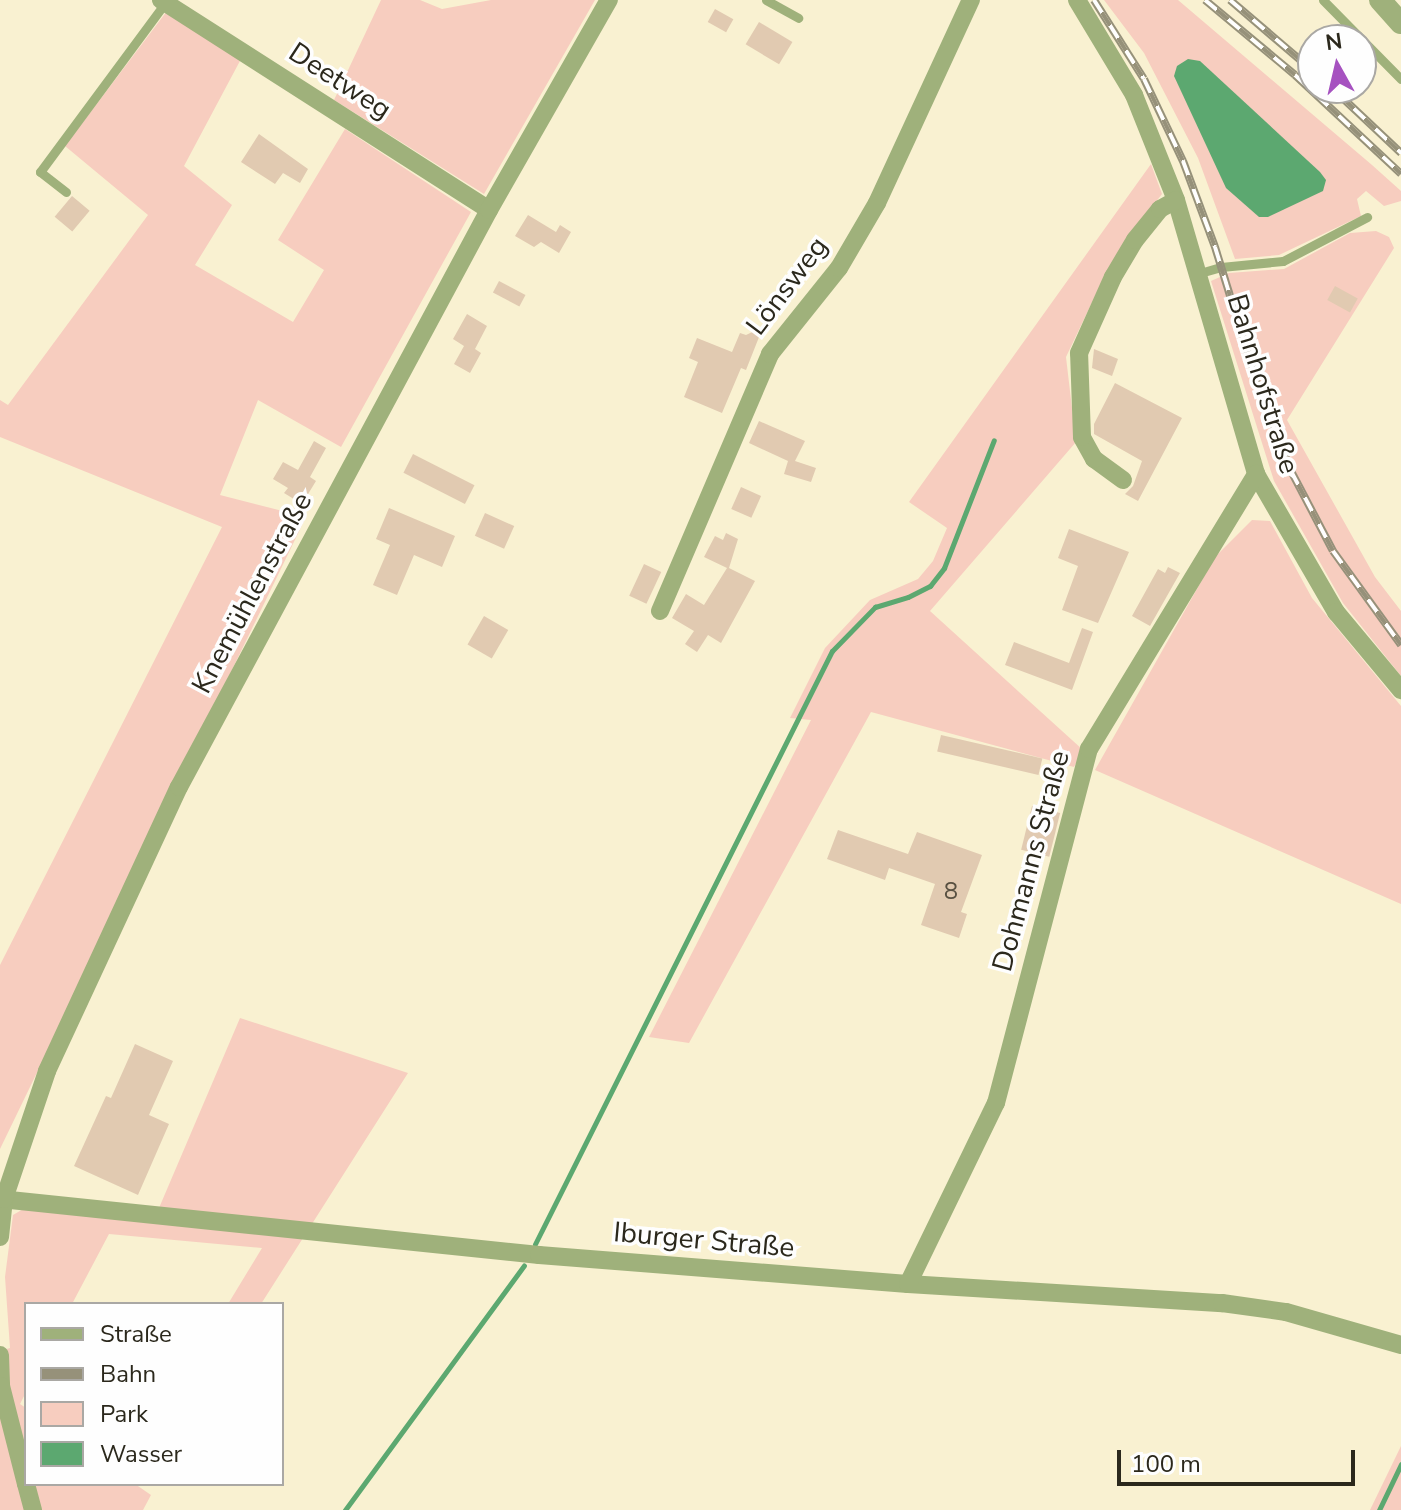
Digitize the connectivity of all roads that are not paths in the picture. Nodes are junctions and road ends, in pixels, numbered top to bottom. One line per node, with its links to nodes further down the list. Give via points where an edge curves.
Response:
1 (609, 0): 13 (street, Knemühlenstraße)
2 (766, 0): 8 (lane)
3 (971, 0): 18 (street, Lönsweg, via 877,203 839,268 770,354)
4 (1077, 0): 12 (street, Bahnhofstraße, via 1134,95)
5 (1323, 0): 10 (lane)
6 (1380, 0): 9 (street)
7 (163, 1): 11 (lane, via 40,172); 13 (street, Deetweg)
8 (798, 18)
9 (1401, 23)
10 (1401, 79)
11 (66, 192)
12 (1176, 200): 15 (street, Bahnhofstraße); 17 (street, via 1160,209 1135,240 1079,353 1082,437 1094,459)
13 (489, 210): 20 (street, Knemühlenstraße, via 179,787 47,1071)
14 (1367, 217): 15 (lane, via 1283,261)
15 (1200, 273): 16 (street, Bahnhofstraße)
16 (1256, 474): 19 (street, Bahnhofstraße, via 1336,612); 22 (street, Dohmanns Straße, via 1089,749 996,1103)
17 (1123, 480)
18 (660, 611)
19 (1401, 690)
20 (2, 1199): 21 (street, Knemühlenstraße); 22 (street, Iburger Straße, via 539,1255)
21 (0, 1237)
22 (908, 1284): 23 (street, Iburger Straße, via 1222,1303 1286,1312)
23 (1401, 1345)
24 (0, 1355): 25 (street, via 1,1386)
25 (24, 1476)
26 (27, 1486): 27 (street)
27 (33, 1510)

